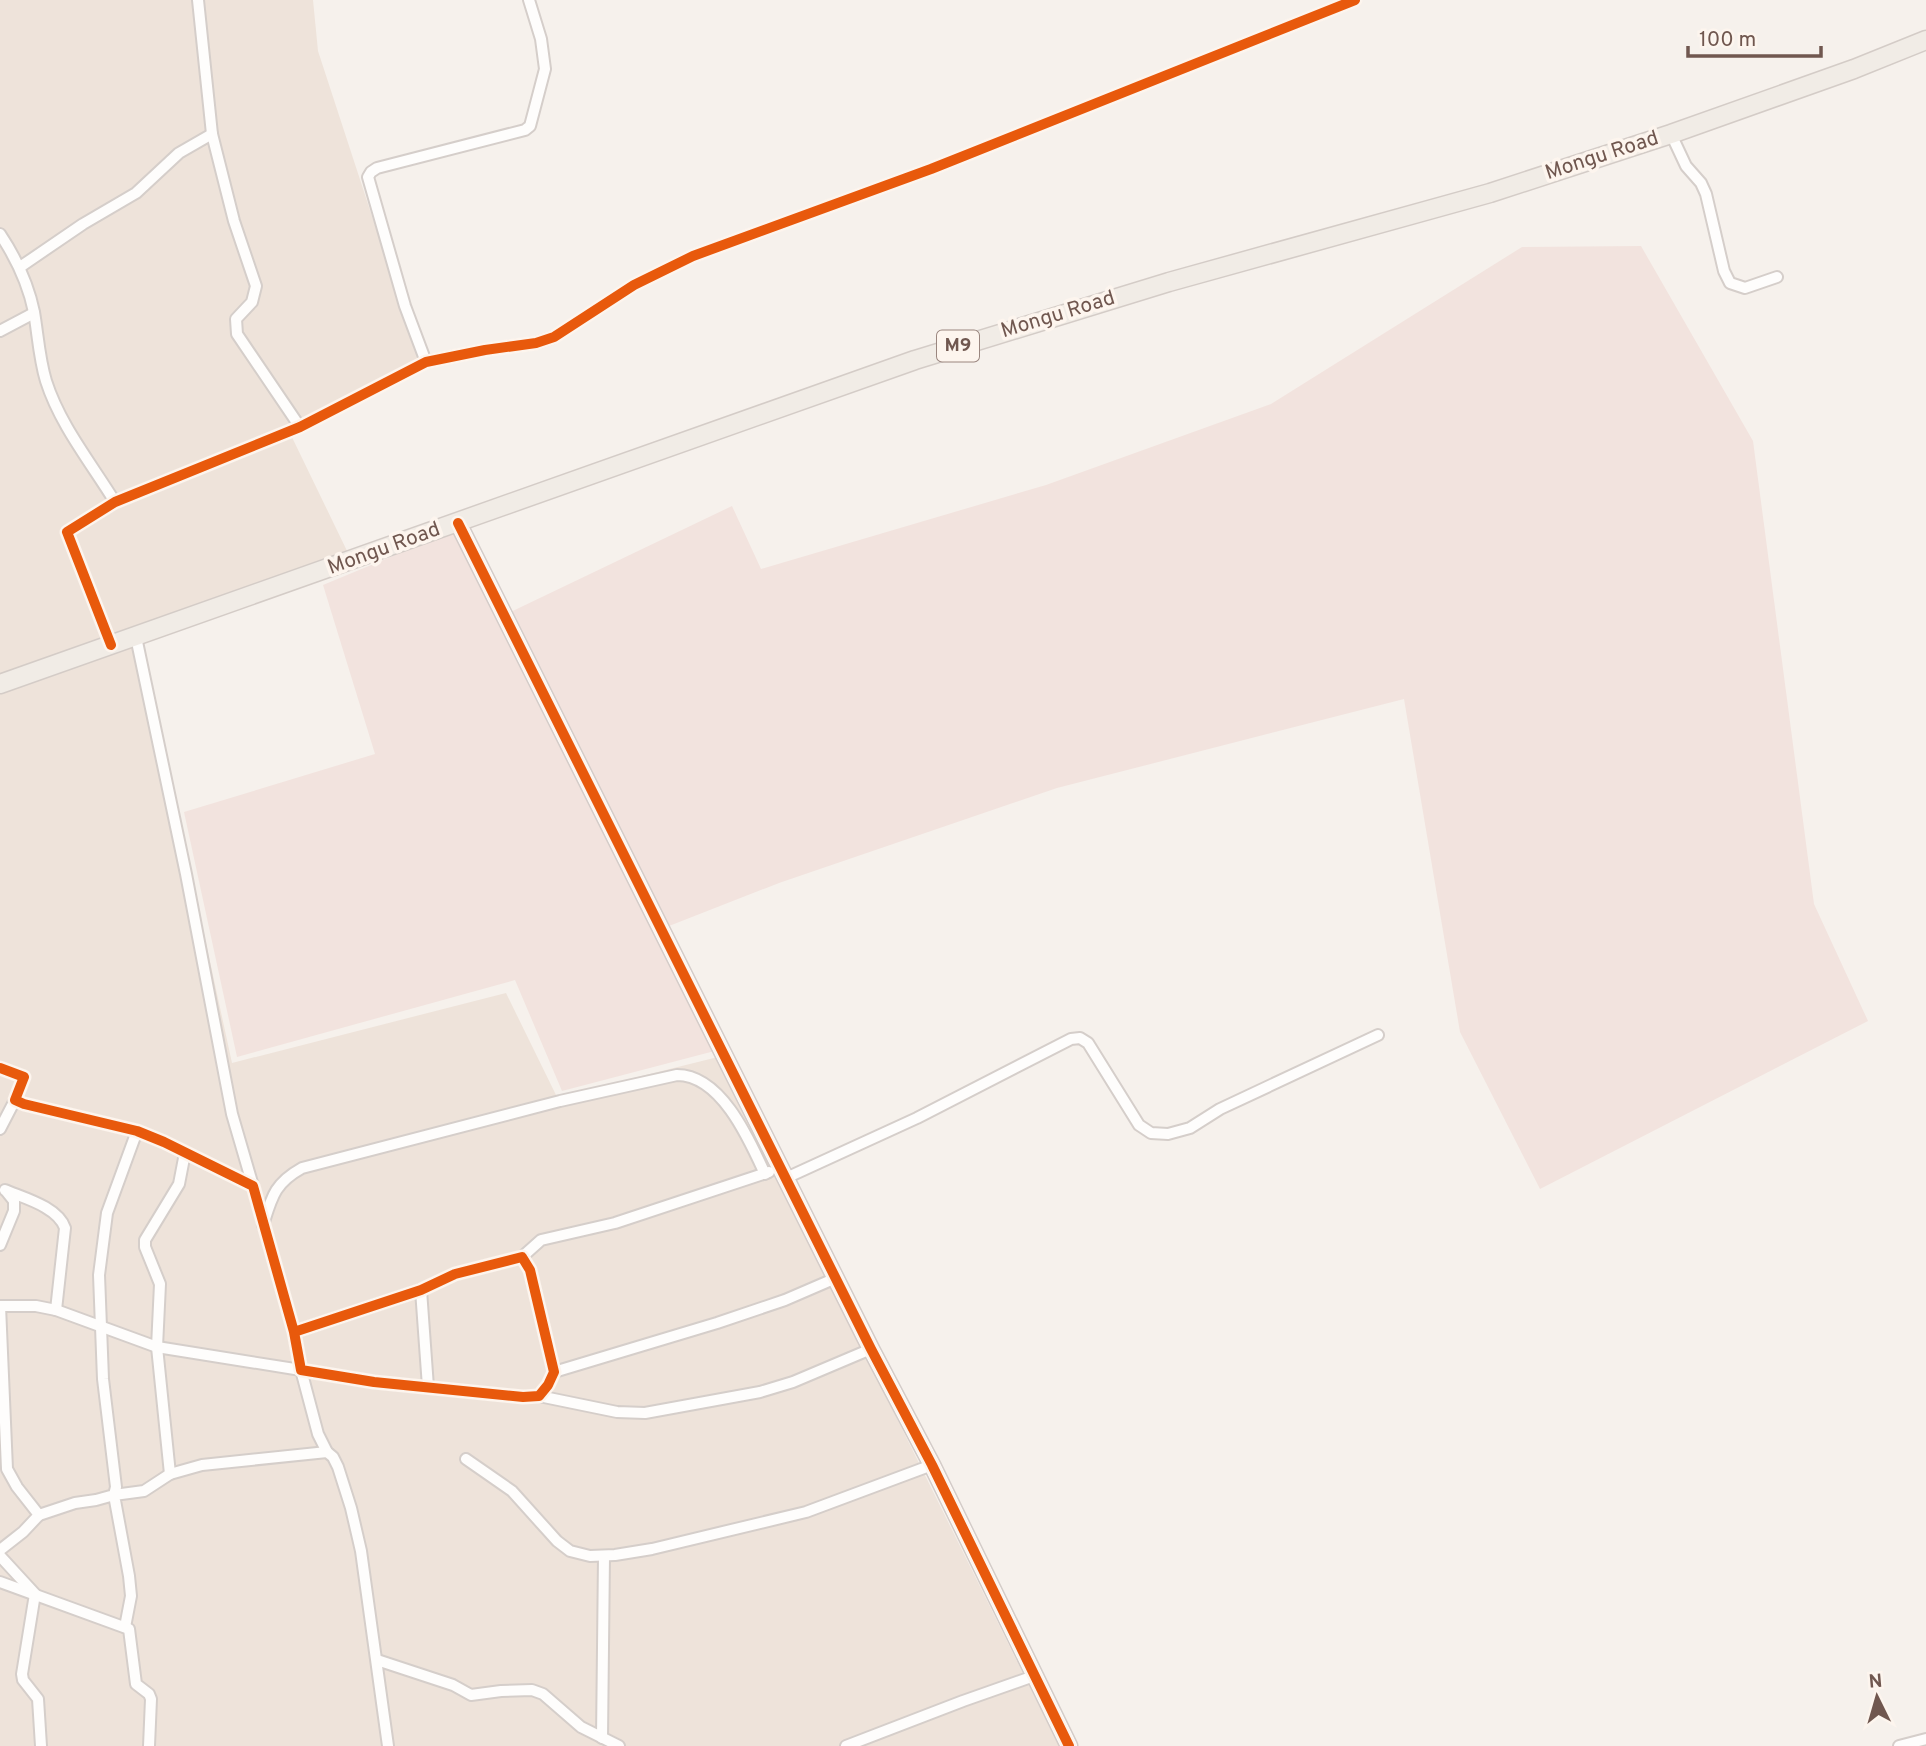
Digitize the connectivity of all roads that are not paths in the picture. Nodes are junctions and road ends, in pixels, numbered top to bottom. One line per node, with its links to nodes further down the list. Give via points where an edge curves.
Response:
1 (198, 0): 6 (street)
2 (529, 0): 12 (street, via 545,69 530,127 377,168 368,177)
3 (1355, 0): 12 (street, via 931,169 693,256 634,285 554,337)
4 (1926, 40): 5 (main road, Mongu Road / M9)
5 (1671, 134): 9 (street, via 1706,194 1730,283 1745,288); 15 (main road, Mongu Road / M9, via 1490,193 994,335)
6 (212, 135): 8 (street, via 179,153 136,193); 13 (street, via 233,221 256,286 252,302 236,319 237,334)
7 (0, 233): 8 (street)
8 (20, 267): 10 (street)
9 (1777, 277)
10 (34, 313): 11 (street); 14 (street, via 47,383)
11 (0, 331)
12 (426, 362): 13 (street)
13 (300, 427): 14 (street)
14 (115, 502): 17 (street, via 67,532)
15 (458, 523): 16 (main road, Mongu Road / M9); 25 (street)
16 (136, 637): 17 (main road, Mongu Road / M9); 27 (street, via 232,1114)
17 (111, 645): 18 (main road, Mongu Road / M9)
18 (0, 684)
19 (1378, 1035): 25 (street, via 1220,1109 1190,1128 1168,1134 1151,1133 1139,1125 1088,1042 1071,1039 917,1118)
20 (0, 1068): 21 (street, via 23,1077)
21 (15, 1100): 22 (street); 23 (street)
22 (0, 1129)
23 (137, 1131): 24 (street); 36 (street, via 107,1213 99,1275)
24 (185, 1153): 27 (street); 38 (street, via 179,1184 145,1240 160,1284)
25 (783, 1173): 26 (street); 32 (street)
26 (765, 1174): 29 (street, via 739,1121 704,1082 677,1075 302,1168 284,1178 272,1195); 31 (street, via 615,1223 541,1240)
27 (253, 1186): 29 (street)
28 (3, 1188): 30 (street, via 14,1201 14,1211); 35 (street, via 62,1220 65,1228)
29 (263, 1225): 37 (street)
30 (0, 1245)
31 (522, 1257): 33 (street, via 455,1274); 41 (street, via 530,1270)
32 (835, 1278): 39 (street); 41 (street, via 717,1323)
33 (421, 1290): 37 (street); 42 (street)
34 (0, 1306): 35 (street); 49 (street, via 7,1469)
35 (56, 1310): 36 (street)
36 (99, 1325): 38 (street); 48 (street, via 116,1474)
37 (294, 1332): 40 (street)
38 (157, 1347): 40 (street); 47 (street)
39 (871, 1349): 43 (street, via 793,1382 645,1413); 46 (street)
40 (301, 1370): 42 (street); 44 (street)
41 (554, 1372): 43 (street)
42 (428, 1387): 43 (street)
43 (539, 1396)
44 (327, 1452): 47 (street, via 202,1465); 56 (street, via 338,1467 351,1507)
45 (466, 1460): 52 (street, via 512,1491 570,1551)
46 (932, 1465): 52 (street, via 806,1512); 57 (street)
47 (170, 1474): 48 (street, via 144,1491)
48 (114, 1495): 49 (street); 55 (street, via 131,1597)
49 (39, 1515): 50 (street)
50 (0, 1550)
51 (0, 1556): 54 (street)
52 (604, 1556): 58 (street)
53 (0, 1582): 54 (street)
54 (35, 1594): 55 (street); 60 (street, via 22,1674 38,1699)
55 (125, 1627): 61 (street, via 131,1635 136,1684 151,1699)
56 (377, 1660): 58 (street, via 471,1695 533,1690); 62 (street)
57 (1034, 1676): 64 (street); 65 (street)
58 (601, 1738): 63 (street)
59 (1926, 1739): 66 (street)
60 (41, 1746)
61 (149, 1746)
62 (388, 1746)
63 (619, 1746)
64 (846, 1746)
65 (1069, 1746)
66 (1899, 1746)

